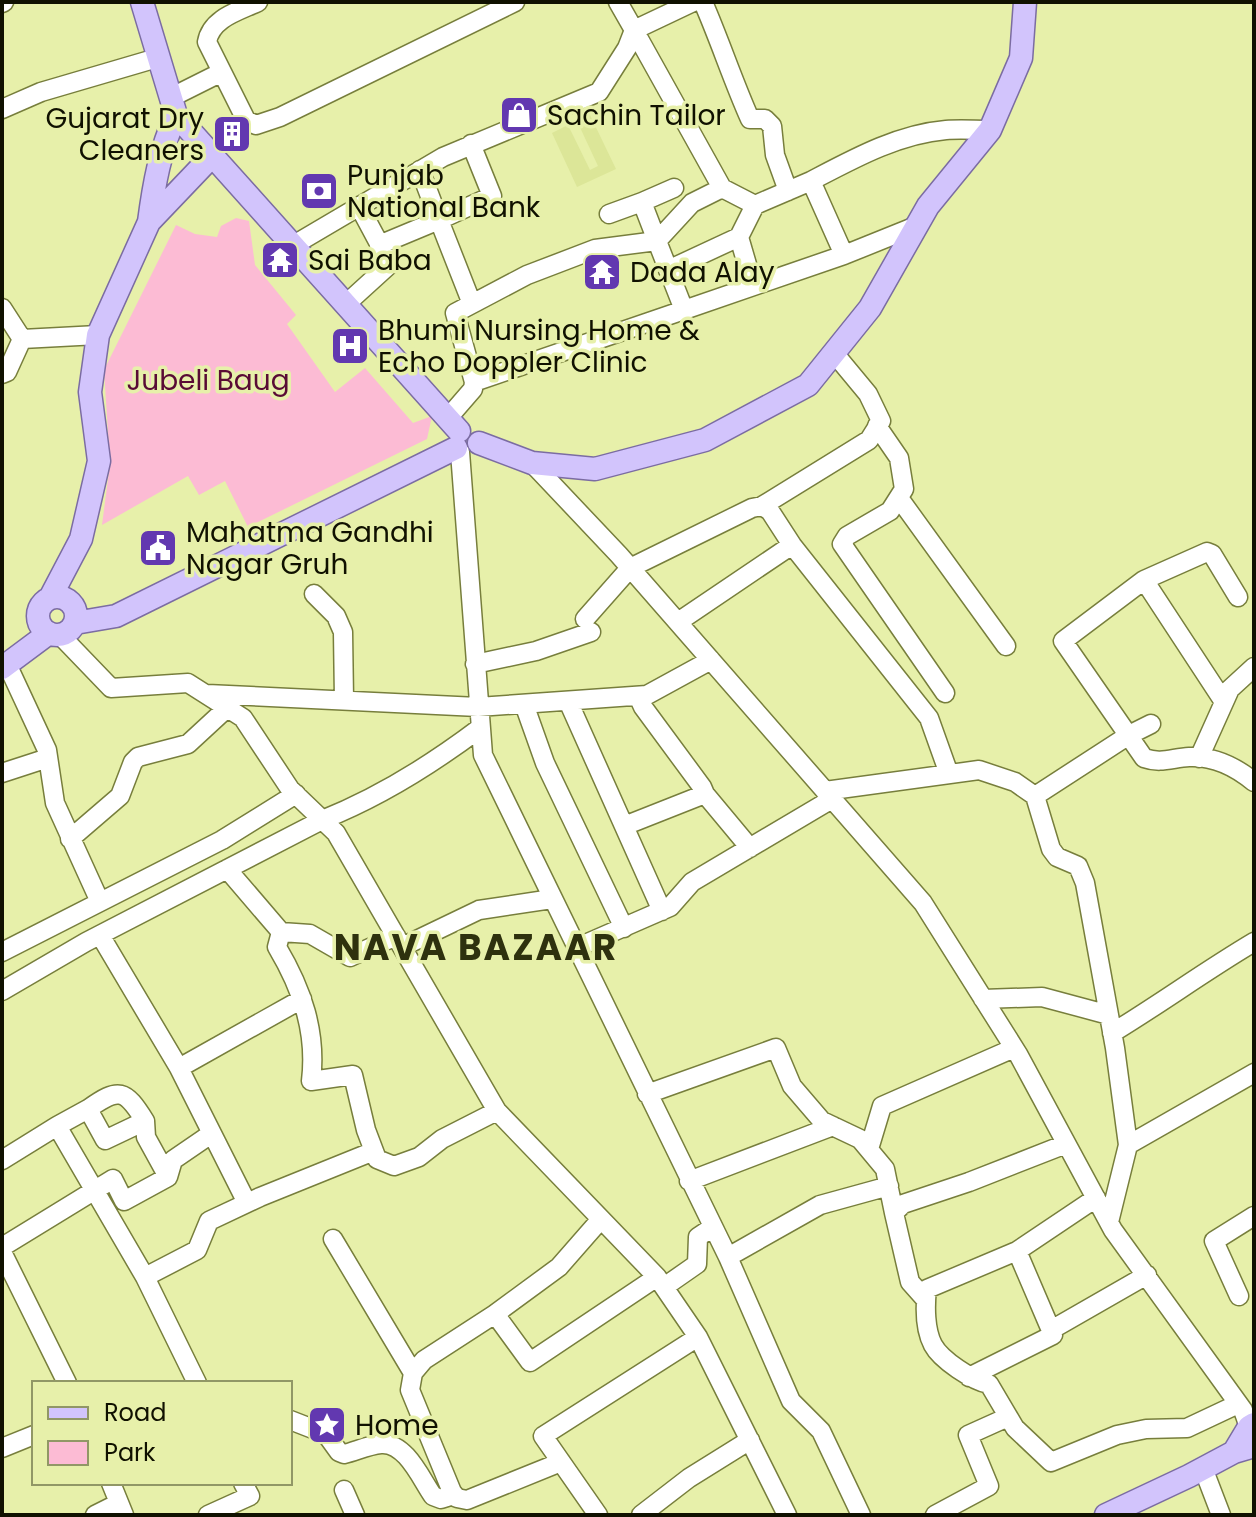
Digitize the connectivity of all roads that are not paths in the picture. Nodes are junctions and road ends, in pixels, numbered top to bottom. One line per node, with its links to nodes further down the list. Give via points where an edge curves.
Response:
1 (142, 2): 9 (main road)
2 (258, 2): 10 (street, via 219,21 208,34)
3 (515, 2): 10 (street, via 266,124 246,120)
4 (618, 2): 8 (street)
5 (693, 2): 8 (street)
6 (703, 2): 20 (street, via 750,119 765,119 772,126 775,155)
7 (1025, 2): 13 (main road, via 1021,58)
8 (634, 30): 14 (street, via 599,92); 19 (street)
9 (157, 58): 11 (main road); 12 (street)
10 (222, 72): 11 (street)
11 (173, 107): 15 (main road); 26 (main road)
12 (2, 109)
13 (990, 130): 17 (street, via 917,135 863,154); 27 (main road)
14 (471, 144): 16 (street); 25 (street, via 492,196)
15 (211, 157): 26 (main road); 31 (main road)
16 (420, 170): 23 (street); 25 (street)
17 (811, 181): 20 (street); 32 (street)
18 (674, 188): 21 (street)
19 (722, 188): 22 (street); 29 (street, via 692,203)
20 (788, 191): 22 (street)
21 (642, 202): 24 (street); 29 (street)
22 (755, 205): 28 (street)
23 (359, 206): 30 (street); 31 (street)
24 (609, 214)
25 (439, 220): 30 (street); 36 (street)
26 (149, 222): 39 (main road)
27 (916, 226): 32 (street); 41 (main road, via 870,308)
28 (739, 237): 33 (street); 34 (street)
29 (657, 241): 33 (street); 36 (street, via 595,249 527,275)
30 (379, 245): 35 (street, via 390,264)
31 (292, 246): 35 (main road)
32 (844, 255): 34 (street)
33 (668, 270): 38 (street)
34 (753, 285): 38 (street)
35 (346, 304): 45 (main road)
36 (472, 304): 43 (street, via 455,313)
37 (2, 308): 40 (street)
38 (684, 310): 43 (street)
39 (98, 335): 40 (street); 54 (main road, via 90,392 99,461 81,539)
40 (22, 339): 42 (street)
41 (834, 353): 44 (street, via 868,394 881,421); 46 (main road, via 808,385 705,440 595,469)
42 (2, 374)
43 (474, 382): 45 (street)
44 (877, 426): 47 (street, via 899,458 904,489); 48 (street, via 869,440)
45 (460, 438): 46 (main road); 56 (main road, via 116,616); 60 (street)
46 (532, 463): 50 (street)
47 (899, 498): 57 (street); 63 (street, via 890,511 842,544)
48 (762, 506): 49 (street); 50 (street)
49 (792, 545): 55 (street); 77 (street, via 929,718)
50 (630, 568): 55 (street); 60 (street, via 588,625 536,651)
51 (1144, 580): 53 (street, via 1207,552); 67 (street); 73 (street, via 1063,641)
52 (314, 594): 65 (street, via 336,616 343,632)
53 (1238, 597)
54 (50, 598): 56 (main road, via 37,617); 56 (main road, via 62,597 75,610)
55 (678, 622): 58 (street)
56 (56, 628): 59 (main road); 62 (street, via 111,688 188,683)
57 (1006, 646)
58 (711, 660): 64 (street); 81 (street)
59 (4, 661): 74 (street)
60 (475, 664): 69 (street)
61 (1254, 667): 67 (street)
62 (204, 693): 65 (street); 70 (street)
63 (945, 693)
64 (638, 696): 66 (street); 80 (street)
65 (344, 700): 69 (street)
66 (568, 701): 68 (street); 84 (street)
67 (1224, 702): 75 (street)
68 (524, 704): 69 (street); 91 (street, via 545,763)
69 (478, 707): 72 (street)
70 (227, 708): 79 (street, via 243,718); 85 (street, via 188,744 138,757 120,796)
71 (1151, 724): 73 (street)
72 (480, 728): 83 (street, via 430,766); 88 (street, via 483,755)
73 (1129, 735): 75 (street, via 1144,758); 82 (street)
74 (48, 758): 76 (street); 85 (street, via 55,803)
75 (1199, 758): 78 (street, via 1213,759)
76 (2, 773)
77 (949, 774): 81 (street); 82 (street, via 979,770 1015,782)
78 (1253, 779)
79 (296, 794): 83 (street); 89 (street, via 222,840)
80 (705, 794): 84 (street); 86 (street)
81 (829, 795): 86 (street); 100 (street, via 923,903)
82 (1035, 796): 101 (street, via 1051,849 1078,866 1085,883)
83 (322, 820): 87 (street); 94 (street, via 336,833)
84 (624, 826): 90 (street)
85 (70, 839): 89 (street)
86 (750, 848): 90 (street, via 692,882)
87 (227, 869): 92 (street); 93 (street)
88 (552, 899): 94 (street, via 479,910); 96 (street)
89 (100, 902): 97 (street)
90 (662, 911): 91 (street)
91 (624, 928): 96 (street)
92 (281, 932): 94 (street, via 310,934 350,957); 99 (street, via 277,947)
93 (100, 935): 98 (street); 103 (street)
94 (399, 941): 107 (street)
95 (1254, 942): 101 (street, via 1186,987)
96 (576, 948): 105 (street)
97 (2, 952)
98 (2, 991)
99 (302, 999): 103 (street); 115 (street, via 314,1055 311,1081 353,1075)
100 (983, 999): 101 (street, via 1042,997); 102 (street)
101 (1110, 1024): 113 (street)
102 (1014, 1048): 112 (street); 114 (street, via 882,1106)
103 (179, 1068): 111 (street)
104 (1254, 1073): 113 (street)
105 (647, 1094): 110 (street, via 776,1048 792,1086 822,1121); 118 (street)
106 (88, 1109): 108 (street, via 116,1093 131,1099); 108 (street, via 105,1140); 109 (street)
107 (497, 1111): 115 (street, via 394,1166 377,1159); 125 (street)
108 (145, 1121): 117 (street, via 146,1137)
109 (57, 1126): 116 (street); 120 (street)
110 (833, 1126): 114 (street); 118 (street)
111 (211, 1134): 117 (street, via 173,1160); 122 (street)
112 (1066, 1144): 121 (street); 123 (street, via 903,1204)
113 (1128, 1145): 126 (street)
114 (869, 1149): 119 (street, via 885,1169)
115 (374, 1151): 122 (street)
116 (2, 1160)
117 (168, 1177): 120 (street, via 124,1201 113,1179)
118 (689, 1181): 127 (street)
119 (889, 1186): 123 (street); 131 (street, via 820,1205)
120 (95, 1189): 129 (street); 133 (street)
121 (1096, 1198): 126 (street); 130 (street)
122 (247, 1203): 133 (street, via 209,1221 197,1250)
123 (894, 1213): 136 (street, via 910,1282)
124 (1254, 1216): 135 (street, via 1214,1241)
125 (601, 1219): 134 (street); 137 (street, via 559,1267)
126 (1109, 1222): 132 (street)
127 (713, 1227): 131 (street); 134 (street, via 698,1237 697,1264)
128 (333, 1239): 140 (street)
129 (2, 1249): 142 (street)
130 (1017, 1251): 136 (street, via 927,1289); 138 (street)
131 (728, 1257): 163 (street, via 791,1401 821,1431)
132 (1147, 1275): 138 (street); 146 (street)
133 (145, 1277): 143 (street)
134 (660, 1282): 137 (street, via 530,1362); 139 (street)
135 (1239, 1296)
136 (926, 1300): 141 (street, via 933,1347)
137 (495, 1314): 140 (street, via 424,1360)
138 (1051, 1330): 141 (street, via 1053,1335)
139 (698, 1337): 148 (street); 150 (street, via 543,1436)
140 (413, 1373): 155 (street, via 410,1390)
141 (969, 1377): 144 (street, via 989,1384)
142 (66, 1381)
143 (196, 1381)
144 (1008, 1417): 146 (street, via 1051,1462 1146,1429); 164 (street, via 968,1435 989,1486)
145 (292, 1421): 155 (street, via 326,1434 344,1454 381,1444 396,1446 433,1496)
146 (1247, 1426): 151 (main road)
147 (32, 1436): 149 (street)
148 (750, 1440): 161 (street); 162 (street)
149 (2, 1448)
150 (561, 1462): 155 (street, via 467,1500); 160 (street)
151 (1203, 1468): 165 (main road); 166 (street)
152 (112, 1485): 156 (street)
153 (244, 1485): 158 (street, via 250,1496)
154 (344, 1490): 159 (street)
155 (454, 1495)
156 (122, 1509): 157 (street)
157 (95, 1515)
158 (208, 1515)
159 (355, 1515)
160 (598, 1515)
161 (641, 1515)
162 (787, 1515)
163 (861, 1515)
164 (935, 1515)
165 (1106, 1515)
166 (1221, 1515)

